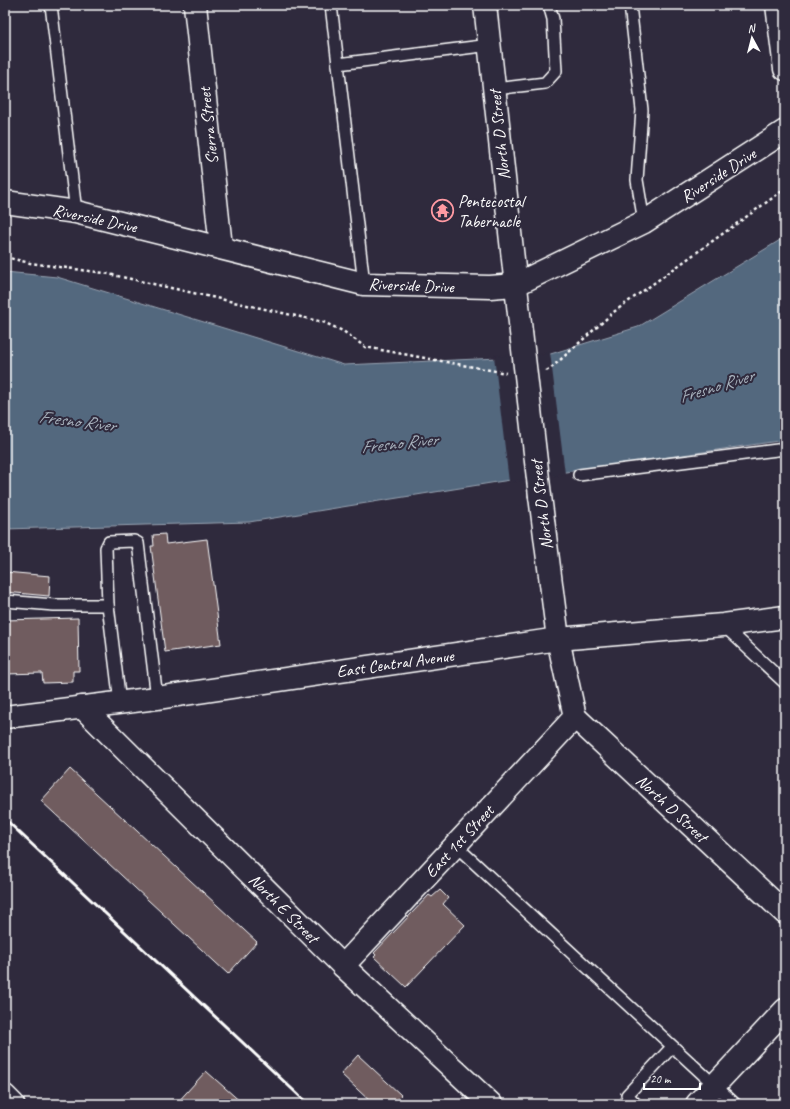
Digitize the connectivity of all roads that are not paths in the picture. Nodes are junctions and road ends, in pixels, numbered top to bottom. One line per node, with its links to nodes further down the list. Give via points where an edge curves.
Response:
1 (51, 5): 14 (lane)
2 (195, 5): 16 (street, Sierra Street)
3 (331, 5): 9 (lane)
4 (485, 5): 8 (street, North D Street)
5 (549, 5): 11 (lane, via 553,19 556,71 545,83)
6 (630, 5): 15 (lane, via 642,110 637,180)
7 (777, 5): 10 (street)
8 (490, 45): 9 (lane); 11 (street, North D Street)
9 (338, 64): 17 (lane)
10 (785, 69)
11 (495, 89): 18 (street, North D Street)
12 (785, 131): 15 (street, Riverside Drive)
13 (5, 202): 14 (street, Riverside Drive)
14 (76, 212): 16 (street, Riverside Drive)
15 (644, 222): 18 (street, Riverside Drive)
16 (221, 247): 17 (street, Riverside Drive)
17 (364, 284): 18 (street, Riverside Drive, via 490,287)
18 (515, 285): 25 (street, North D Street, bridge)
19 (785, 449): 20 (lane)
20 (579, 475)
21 (5, 601): 22 (lane, via 54,605)
22 (108, 605): 27 (lane, via 106,548 109,542 134,541 138,543); 28 (lane)
23 (785, 617): 24 (street, East Central Avenue)
24 (723, 625): 25 (street, East Central Avenue); 26 (lane)
25 (558, 639): 27 (street, East Central Avenue); 30 (street, North D Street)
26 (785, 684)
27 (157, 698): 28 (street, East Central Avenue)
28 (120, 702): 29 (street, East Central Avenue)
29 (82, 707): 31 (street, East Central Avenue); 34 (street, North E Street)
30 (575, 716): 32 (street, East 1st Street); 33 (street, North D Street)
31 (5, 717)
32 (455, 845): 34 (street, East 1st Street); 36 (lane)
33 (785, 913)
34 (343, 966): 40 (street, North E Street)
35 (785, 1010): 37 (street)
36 (672, 1047): 37 (lane); 41 (lane, via 627,1095)
37 (715, 1085): 42 (street); 43 (lane)
38 (5, 1096): 39 (street)
39 (13, 1104)
40 (491, 1104)
41 (636, 1104)
42 (697, 1104)
43 (735, 1104)

